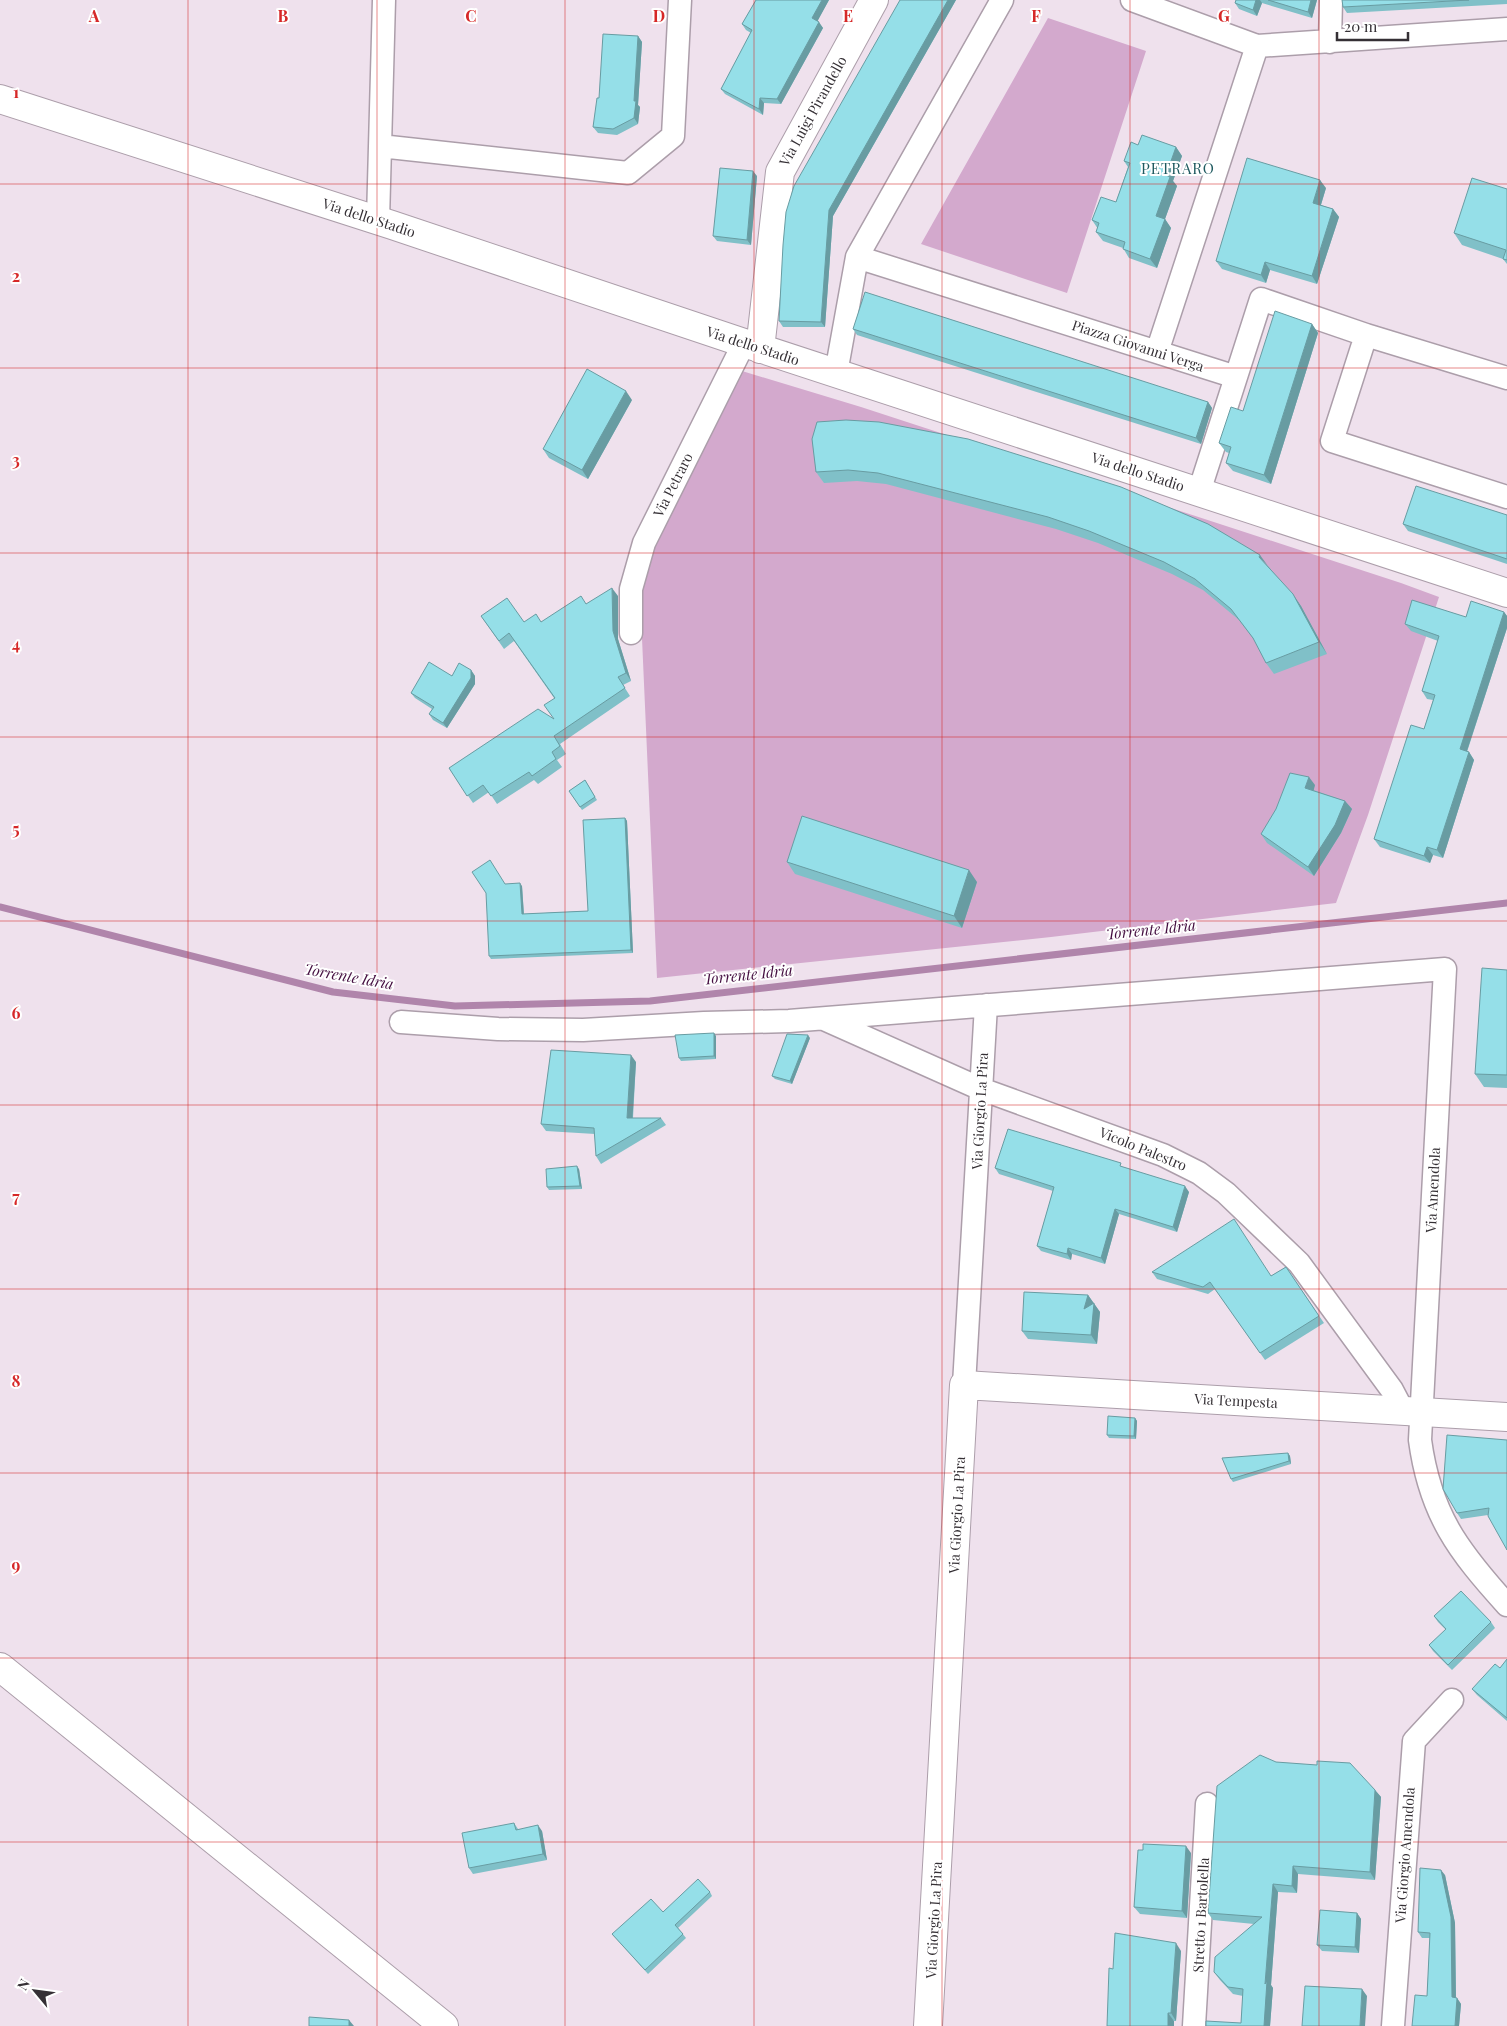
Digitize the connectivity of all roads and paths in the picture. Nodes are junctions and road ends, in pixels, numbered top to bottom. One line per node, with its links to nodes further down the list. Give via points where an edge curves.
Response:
1 (384, 0): 11 (street)
2 (680, 0): 11 (street, via 673,136 628,173)
3 (874, 0): 15 (street, Via Luigi Pirandello, via 780,172)
4 (1002, 0): 13 (street)
5 (1132, 0): 9 (street)
6 (1331, 0): 8 (street)
7 (1507, 29): 8 (street)
8 (1330, 42): 9 (street)
9 (1257, 46): 16 (street)
10 (0, 100): 12 (street, Via dello Stadio)
11 (380, 146): 12 (street)
12 (385, 222): 15 (street, Via dello Stadio)
13 (857, 257): 16 (street, Piazza Giovanni Verga); 17 (street)
14 (1366, 335): 18 (street, via 1261,299); 19 (street); 21 (street, via 1332,441)
15 (752, 346): 17 (street, Via dello Stadio); 23 (street, Via Petraro, via 644,543 631,589)
16 (1157, 352): 18 (street, Piazza Giovanni Verga)
17 (836, 373): 20 (street, Via dello Stadio)
18 (1236, 377): 20 (street)
19 (1507, 378)
20 (1199, 492): 22 (street, Via dello Stadio)
21 (1507, 497)
22 (1507, 593)
23 (631, 634)
24 (986, 1005): 25 (street); 27 (street, Via Giorgio La Pira); 29 (street, Via Amendola, via 1445,969)
25 (822, 1018): 26 (street, via 583,1030 498,1029); 27 (street, Vicolo Palestro)
26 (401, 1022)
27 (981, 1090): 28 (street, Via Giorgio La Pira); 29 (street, Vicolo Palestro, via 1163,1155 1198,1172 1226,1193 1299,1263 1392,1390)
28 (964, 1385): 29 (street, Via Tempesta); 36 (street, Via Giorgio La Pira)
29 (1412, 1411): 30 (street, Via Tempesta); 31 (street, Via Amendola, via 1424,1468 1446,1527)
30 (1507, 1417)
31 (1507, 1605)
32 (0, 1667): 35 (street)
33 (1452, 1700): 38 (street, Via Giorgio Amendola, via 1414,1740)
34 (1207, 1804): 37 (street, Stretto 1 Bartolella)
35 (444, 2026)
36 (928, 2026)
37 (1194, 2026)
38 (1393, 2026)

